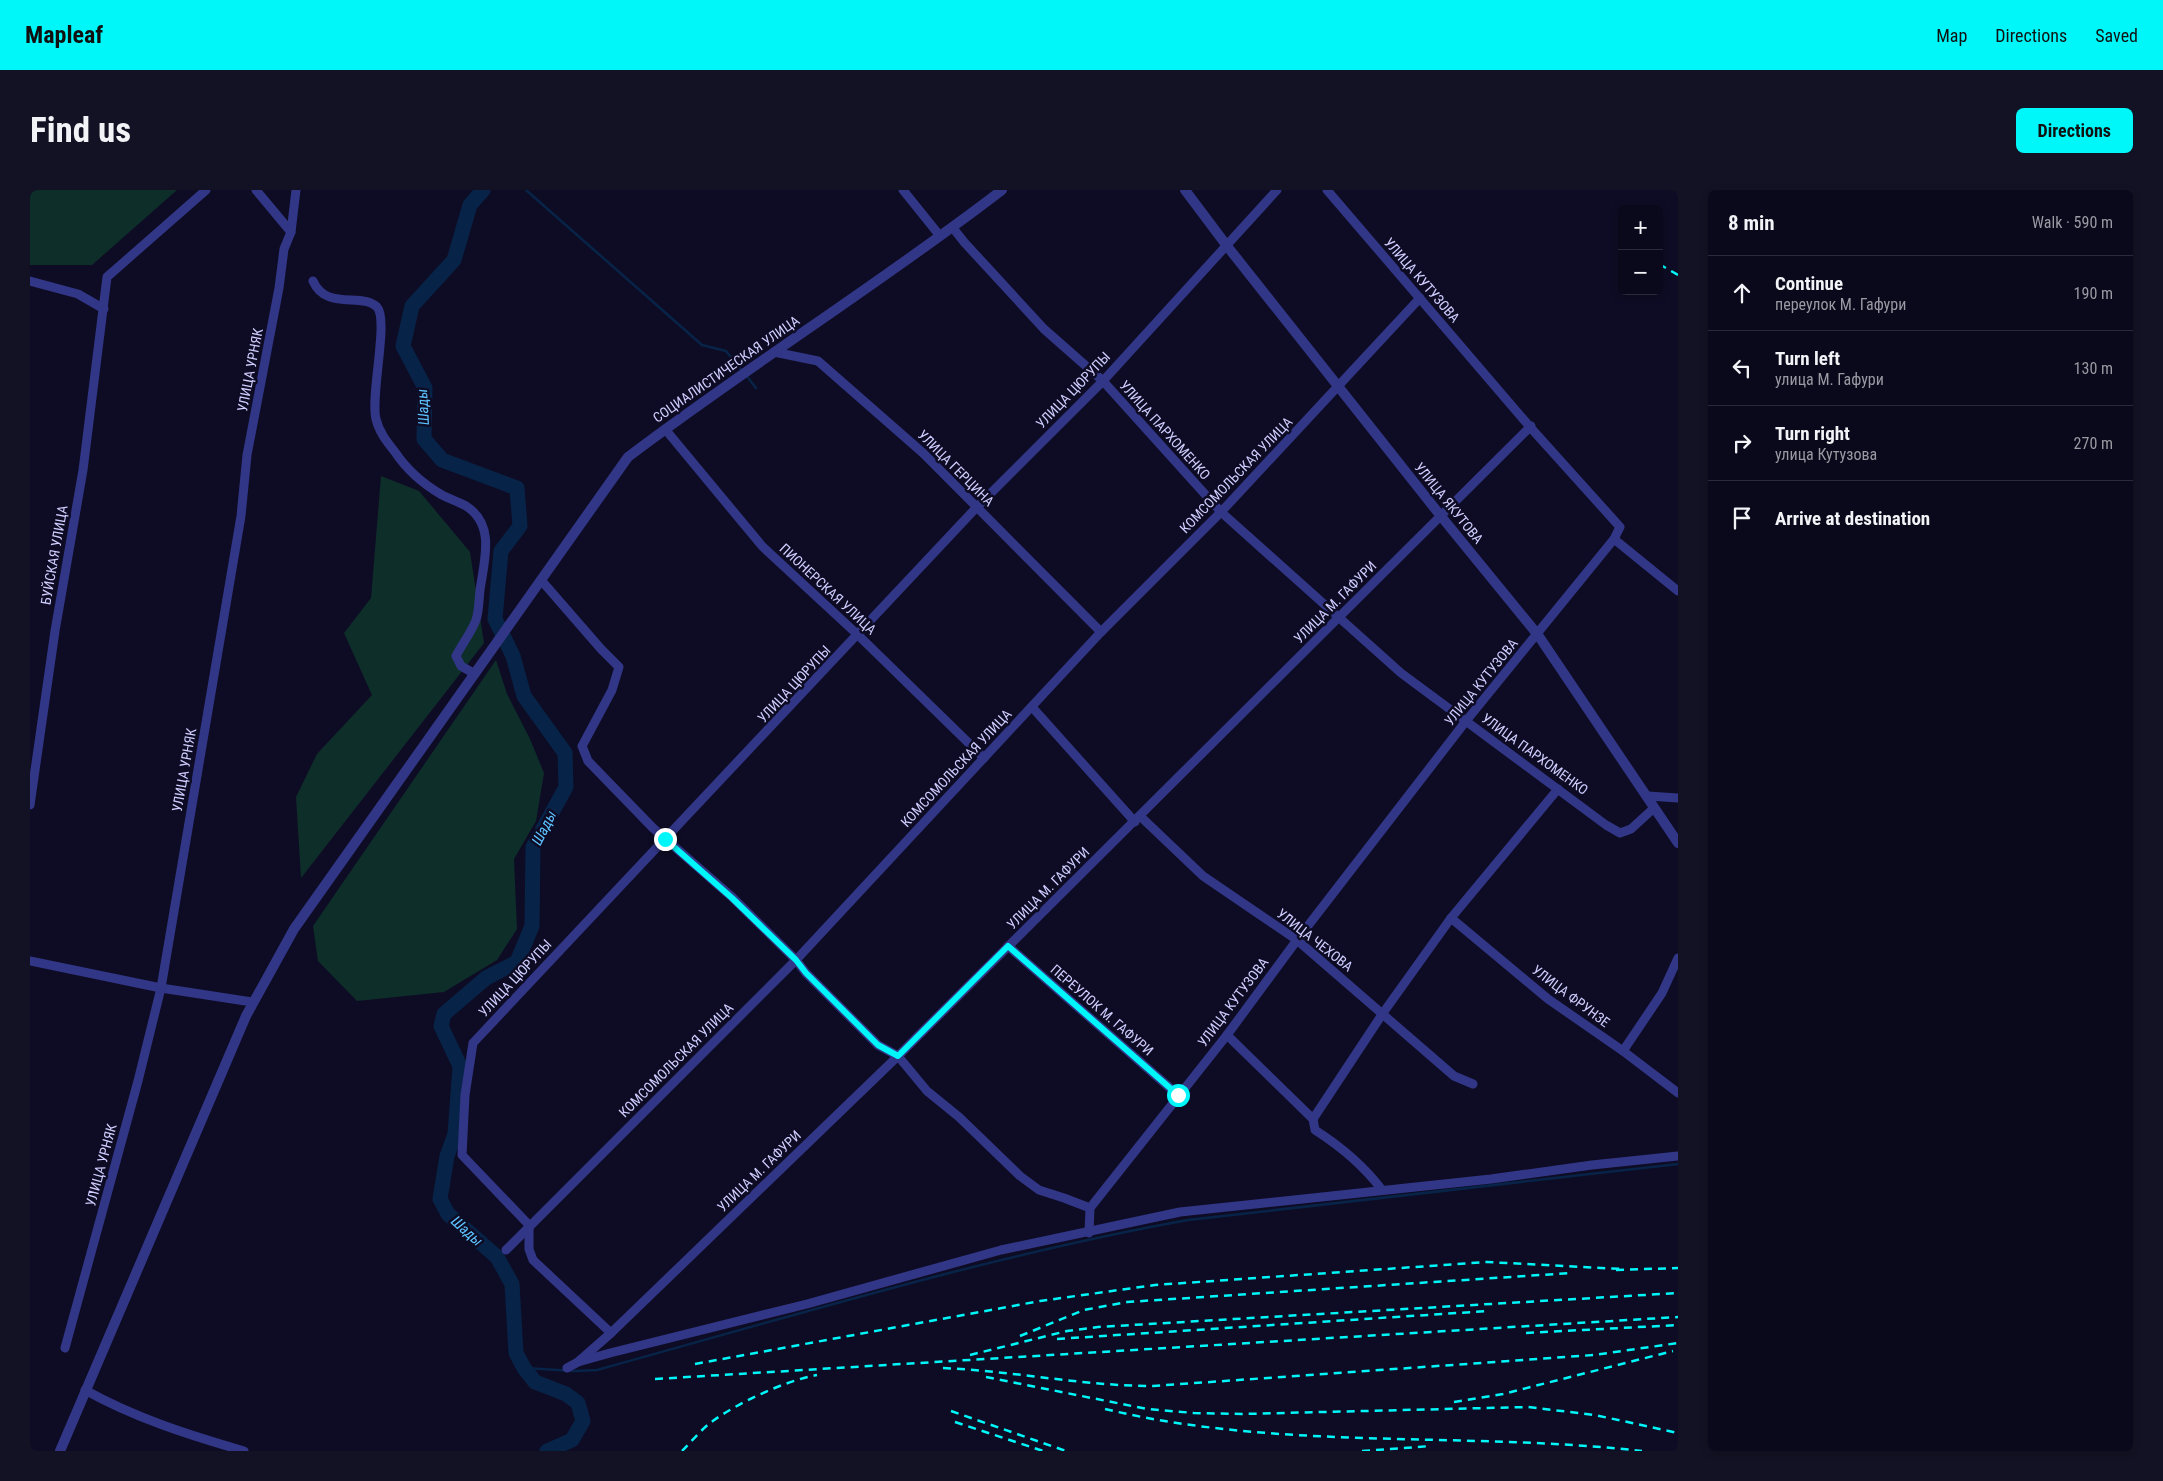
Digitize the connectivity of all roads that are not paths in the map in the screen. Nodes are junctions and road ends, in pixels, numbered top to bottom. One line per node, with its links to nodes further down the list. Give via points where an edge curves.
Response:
1 (206, 190): 16 (street, БУЙСКАЯ УЛИЦА, via 107,277)
2 (256, 190): 10 (street)
3 (296, 190): 10 (street, УЛИЦА УРНЯК)
4 (903, 190): 11 (street)
5 (1002, 190): 9 (street, СОЦИАЛИСТИЧЕСКАЯ УЛИЦА)
6 (1185, 190): 12 (street, УЛИЦА ЯКУТОВА)
7 (1277, 190): 12 (street, УЛИЦА ЦЮРУПЫ)
8 (1326, 190): 15 (street, УЛИЦА КУТУЗОВА)
9 (953, 228): 11 (street, СОЦИАЛИСТИЧЕСКАЯ УЛИЦА); 18 (street, УЛИЦА ПАРХОМЕНКО, via 1044,329)
10 (291, 232): 50 (street, УЛИЦА УРНЯК, via 284,250 248,455 241,516)
11 (940, 236): 17 (street, СОЦИАЛИСТИЧЕСКАЯ УЛИЦА)
12 (1227, 246): 18 (street, УЛИЦА ЦЮРУПЫ); 19 (street, УЛИЦА ЯКУТОВА)
13 (30, 281): 16 (street, via 78,294)
14 (314, 281): 32 (street, via 327,296 370,302 377,307 380,334 376,418 382,433 414,476 466,506 478,517 484,530 487,552 476,618 456,656 461,666)
15 (1420, 298): 19 (street, КОМСОМОЛЬСКАЯ УЛИЦА); 20 (street, УЛИЦА КУТУЗОВА)
16 (104, 310): 39 (street, БУЙСКАЯ УЛИЦА, via 83,470)
17 (774, 352): 21 (street, СОЦИАЛИСТИЧЕСКАЯ УЛИЦА); 22 (street, УЛИЦА ГЕРЦИНА, via 818,361 923,453)
18 (1103, 381): 22 (street, УЛИЦА ЦЮРУПЫ); 23 (street, УЛИЦА ПАРХОМЕНКО)
19 (1339, 385): 23 (street, КОМСОМОЛЬСКАЯ УЛИЦА); 24 (street, УЛИЦА ЯКУТОВА)
20 (1531, 426): 24 (street, УЛИЦА М. ГАФУРИ); 25 (street, УЛИЦА КУТУЗОВА, via 1620,527)
21 (665, 429): 26 (street, СОЦИАЛИСТИЧЕСКАЯ УЛИЦА, via 628,457); 30 (street, ПИОНЕРСКАЯ УЛИЦА, via 762,546)
22 (976, 508): 29 (street, УЛИЦА ГЕРЦИНА); 30 (street, УЛИЦА ЦЮРУПЫ)
23 (1221, 512): 28 (street, УЛИЦА ПАРХОМЕНКО); 29 (street, КОМСОМОЛЬСКАЯ УЛИЦА)
24 (1440, 515): 28 (street, УЛИЦА М. ГАФУРИ); 31 (street, УЛИЦА ЯКУТОВА)
25 (1614, 539): 27 (street); 31 (street, УЛИЦА КУТУЗОВА)
26 (541, 580): 32 (street, СОЦИАЛИСТИЧЕСКАЯ УЛИЦА); 42 (street, via 619,667 612,690 582,746 588,760)
27 (1678, 590)
28 (1339, 619): 34 (street, УЛИЦА ПАРХОМЕНКО, via 1401,673); 41 (street, УЛИЦА М. ГАФУРИ)
29 (1101, 632): 33 (street, КОМСОМОЛЬСКАЯ УЛИЦА)
30 (858, 635): 35 (street, ПИОНЕРСКАЯ УЛИЦА); 42 (street, УЛИЦА ЦЮРУПЫ)
31 (1538, 635): 34 (street, УЛИЦА КУТУЗОВА); 37 (street, УЛИЦА ЯКУТОВА)
32 (475, 674): 51 (street, СОЦИАЛИСТИЧЕСКАЯ УЛИЦА, via 294,929)
33 (1032, 707): 35 (street, КОМСОМОЛЬСКАЯ УЛИЦА); 41 (street, УЛИЦА ЧЕХОВА)
34 (1466, 721): 36 (street, УЛИЦА ПАРХОМЕНКО); 45 (street, УЛИЦА КУТУЗОВА)
35 (984, 758): 48 (street, КОМСОМОЛЬСКАЯ УЛИЦА)
36 (1558, 789): 40 (street, УЛИЦА ПАРХОМЕНКО, via 1620,833 1631,829); 44 (street)
37 (1648, 796): 38 (street); 40 (street, УЛИЦА ЯКУТОВА)
38 (1678, 798)
39 (30, 805)
40 (1654, 808): 43 (street, УЛИЦА ЯКУТОВА)
41 (1138, 819): 45 (street, УЛИЦА ЧЕХОВА, via 1203,876); 46 (street, УЛИЦА М. ГАФУРИ)
42 (665, 839): 48 (street); 63 (street, УЛИЦА ЦЮРУПЫ, via 473,1042 465,1095 462,1155)
43 (1678, 843)
44 (1451, 918): 52 (street); 54 (street, УЛИЦА ФРУНЗЕ, via 1548,998)
45 (1297, 940): 52 (street, УЛИЦА ЧЕХОВА); 53 (street, УЛИЦА КУТУЗОВА)
46 (1008, 946): 55 (street, УЛИЦА М. ГАФУРИ); 58 (street, ПЕРЕУЛОК М. ГАФУРИ)
47 (1678, 958): 54 (street, via 1662,994)
48 (796, 960): 55 (street, via 878,1045); 63 (street, КОМСОМОЛЬСКАЯ УЛИЦА)
49 (30, 961): 50 (street)
50 (161, 988): 51 (street); 67 (street, УЛИЦА УРНЯК)
51 (252, 1002): 70 (street, СОЦИАЛИСТИЧЕСКАЯ УЛИЦА)
52 (1383, 1013): 56 (street, УЛИЦА ЧЕХОВА, via 1454,1076); 59 (street)
53 (1227, 1035): 58 (street, УЛИЦА КУТУЗОВА); 59 (street)
54 (1623, 1050): 57 (street, УЛИЦА ФРУНЗЕ)
55 (898, 1056): 62 (street, via 927,1091 1020,1176 1039,1190); 66 (street, УЛИЦА М. ГАФУРИ)
56 (1474, 1084)
57 (1678, 1093)
58 (1178, 1095): 62 (street, УЛИЦА КУТУЗОВА)
59 (1312, 1119): 61 (street, via 1315,1130 1332,1140 1364,1168)
60 (1678, 1156): 61 (street)
61 (1382, 1190): 64 (street, via 1180,1212)
62 (1090, 1208): 64 (street)
63 (529, 1225): 65 (street, КОМСОМОЛЬСКАЯ УЛИЦА); 66 (street, via 529,1249 533,1260)
64 (1088, 1233): 68 (street, via 1001,1250 807,1304)
65 (506, 1250)
66 (611, 1333): 68 (street, УЛИЦА М. ГАФУРИ)
67 (65, 1348)
68 (578, 1362): 69 (street)
69 (567, 1368)
70 (85, 1390): 71 (street, СОЦИАЛИСТИЧЕСКАЯ УЛИЦА); 72 (street, via 118,1408 166,1427)
71 (60, 1451)
72 (244, 1451)

